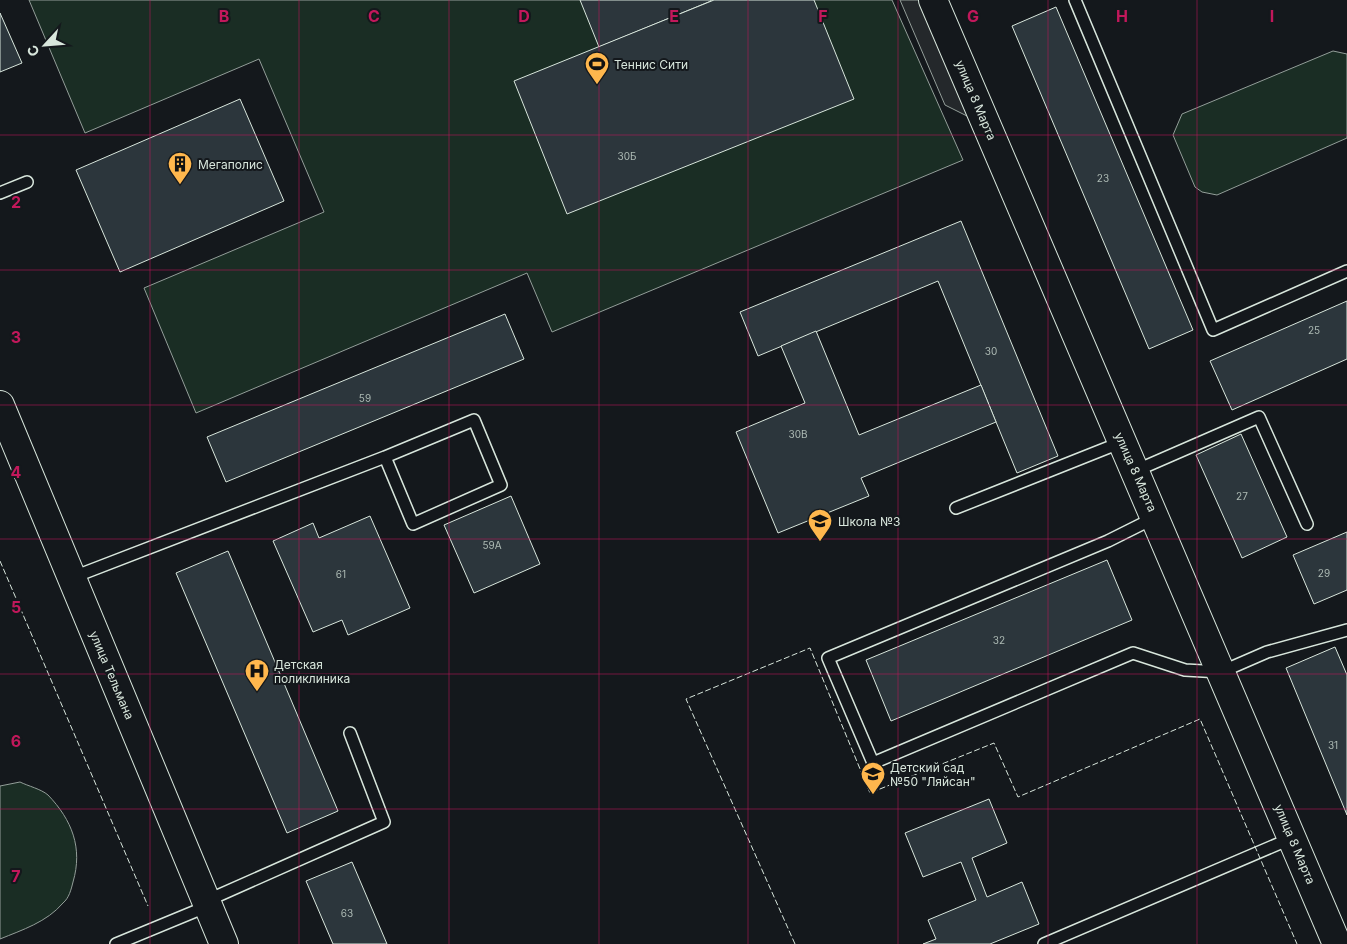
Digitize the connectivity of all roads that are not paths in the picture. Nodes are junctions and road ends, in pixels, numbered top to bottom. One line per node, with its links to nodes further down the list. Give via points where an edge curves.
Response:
1 (933, 0): 7 (street, улица 8 Марта)
2 (1075, 0): 5 (lane, via 1213,330)
3 (27, 182): 4 (lane)
4 (0, 193)
5 (1347, 271)
6 (0, 405): 13 (street, улица Тельмана)
7 (1122, 442): 9 (street, улица 8 Марта); 10 (lane)
8 (385, 457): 8 (lane, via 474,420 501,485 413,524); 13 (lane)
9 (1135, 472): 11 (street, улица 8 Марта); 12 (lane, via 1259,417)
10 (956, 508)
11 (1156, 517): 15 (street, улица 8 Марта); 15 (lane, via 1108,541 828,658 873,764 1133,653 1185,670)
12 (1307, 524)
13 (72, 578): 18 (street, улица Тельмана)
14 (1347, 630): 15 (lane, via 1267,652)
15 (1221, 672): 17 (street, улица 8 Марта)
16 (350, 733): 18 (lane, via 384,822)
17 (1292, 838): 21 (lane); 22 (street, улица 8 Марта)
18 (207, 903): 19 (lane); 20 (street, улица Тельмана)
19 (116, 944)
20 (224, 944)
21 (1044, 944)
22 (1337, 944)

